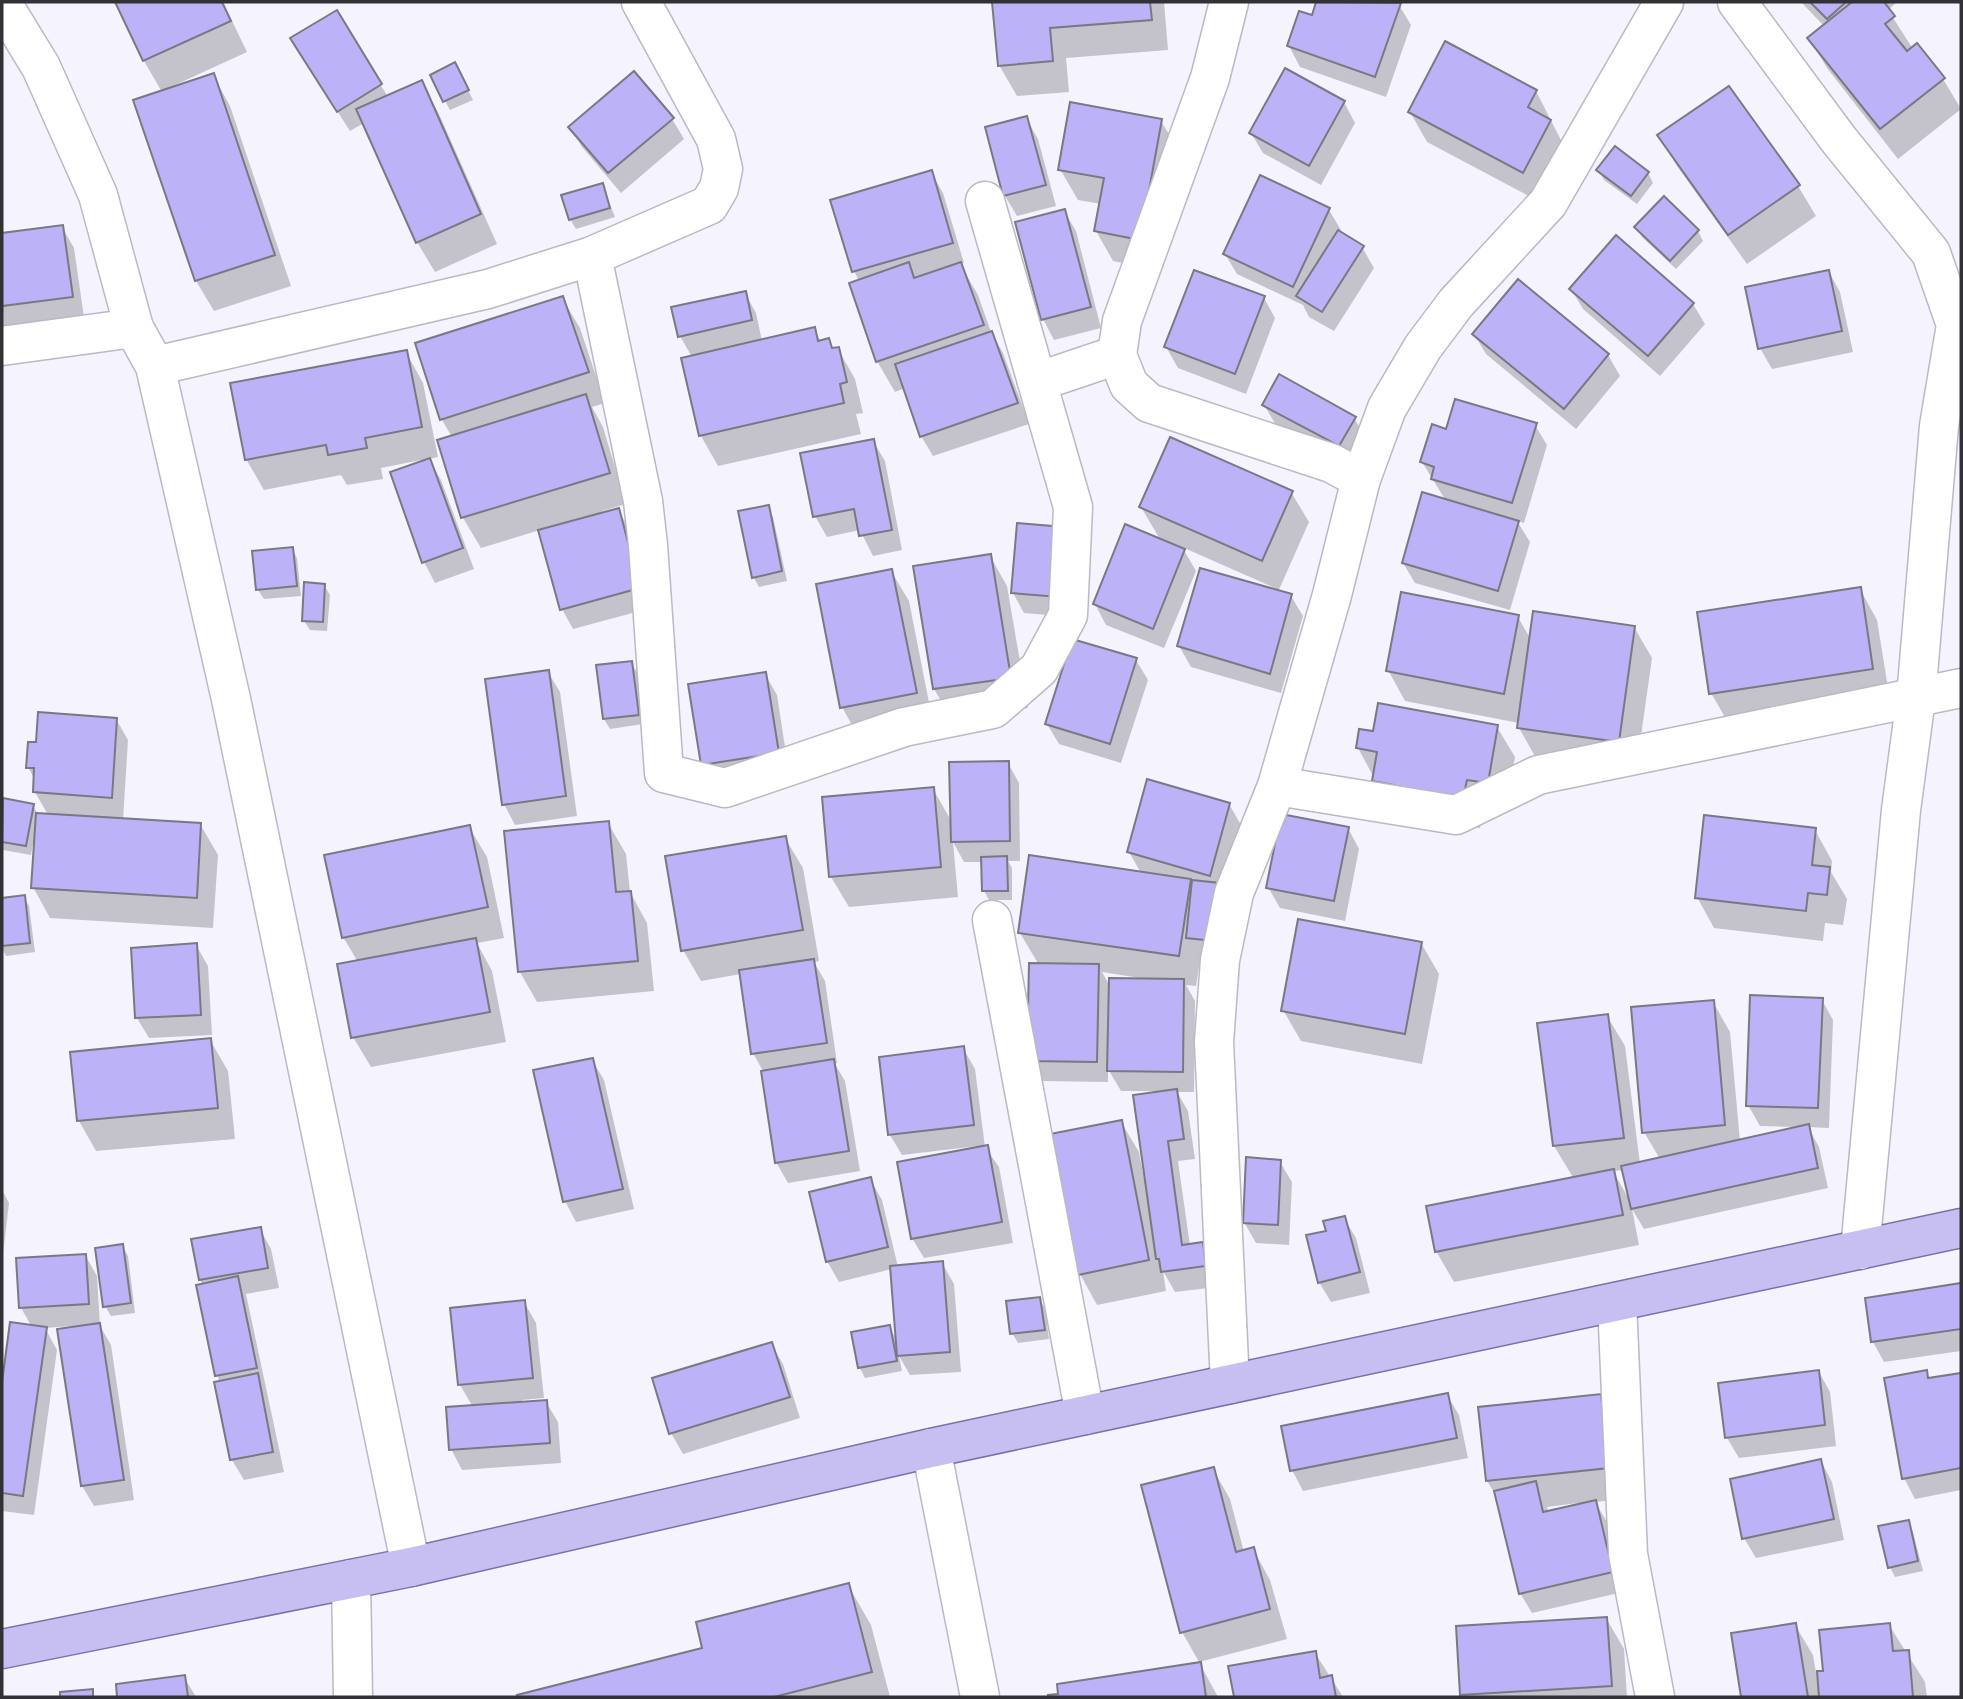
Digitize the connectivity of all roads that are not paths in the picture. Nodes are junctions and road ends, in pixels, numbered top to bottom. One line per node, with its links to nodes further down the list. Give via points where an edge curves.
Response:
1 (640, 2): 7 (street, via 716,139 723,169 709,205)
2 (1230, 2): 10 (street, via 1210,78 1122,321)
3 (1664, 2): 13 (street, via 1548,203 1456,303 1423,347 1387,408)
4 (1737, 2): 15 (street, via 1839,141 1931,253 1956,325 1939,426)
5 (2, 3): 8 (street, via 41,67 97,195)
6 (985, 201): 12 (street)
7 (592, 256): 11 (street, via 488,289); 12 (street, via 643,501 664,772 725,788 904,727 993,709 1039,669 1068,615 1073,507)
8 (134, 328): 9 (street); 11 (street)
9 (2, 346)
10 (1117, 355): 12 (street); 13 (street, via 1129,384 1149,403 1331,463)
11 (155, 366): 24 (street, via 231,699)
12 (1037, 382)
13 (1361, 479): 16 (street)
14 (1961, 688): 15 (street)
15 (1916, 698): 16 (street, via 1538,775 1456,815); 19 (street, via 1901,810)
16 (1277, 786): 21 (street, via 1234,893 1220,960 1214,1042)
17 (992, 920): 22 (street)
18 (1961, 1228): 19 (main road)
19 (1860, 1250): 20 (main road)
20 (1617, 1302): 21 (main road); 29 (street, via 1628,1554)
21 (1230, 1384): 22 (main road)
22 (1085, 1415): 23 (main road)
23 (931, 1448): 24 (main road); 28 (street)
24 (411, 1567): 25 (main road)
25 (351, 1578): 26 (main road); 27 (street)
26 (2, 1649)
27 (353, 1697)
28 (980, 1697)
29 (1655, 1697)

